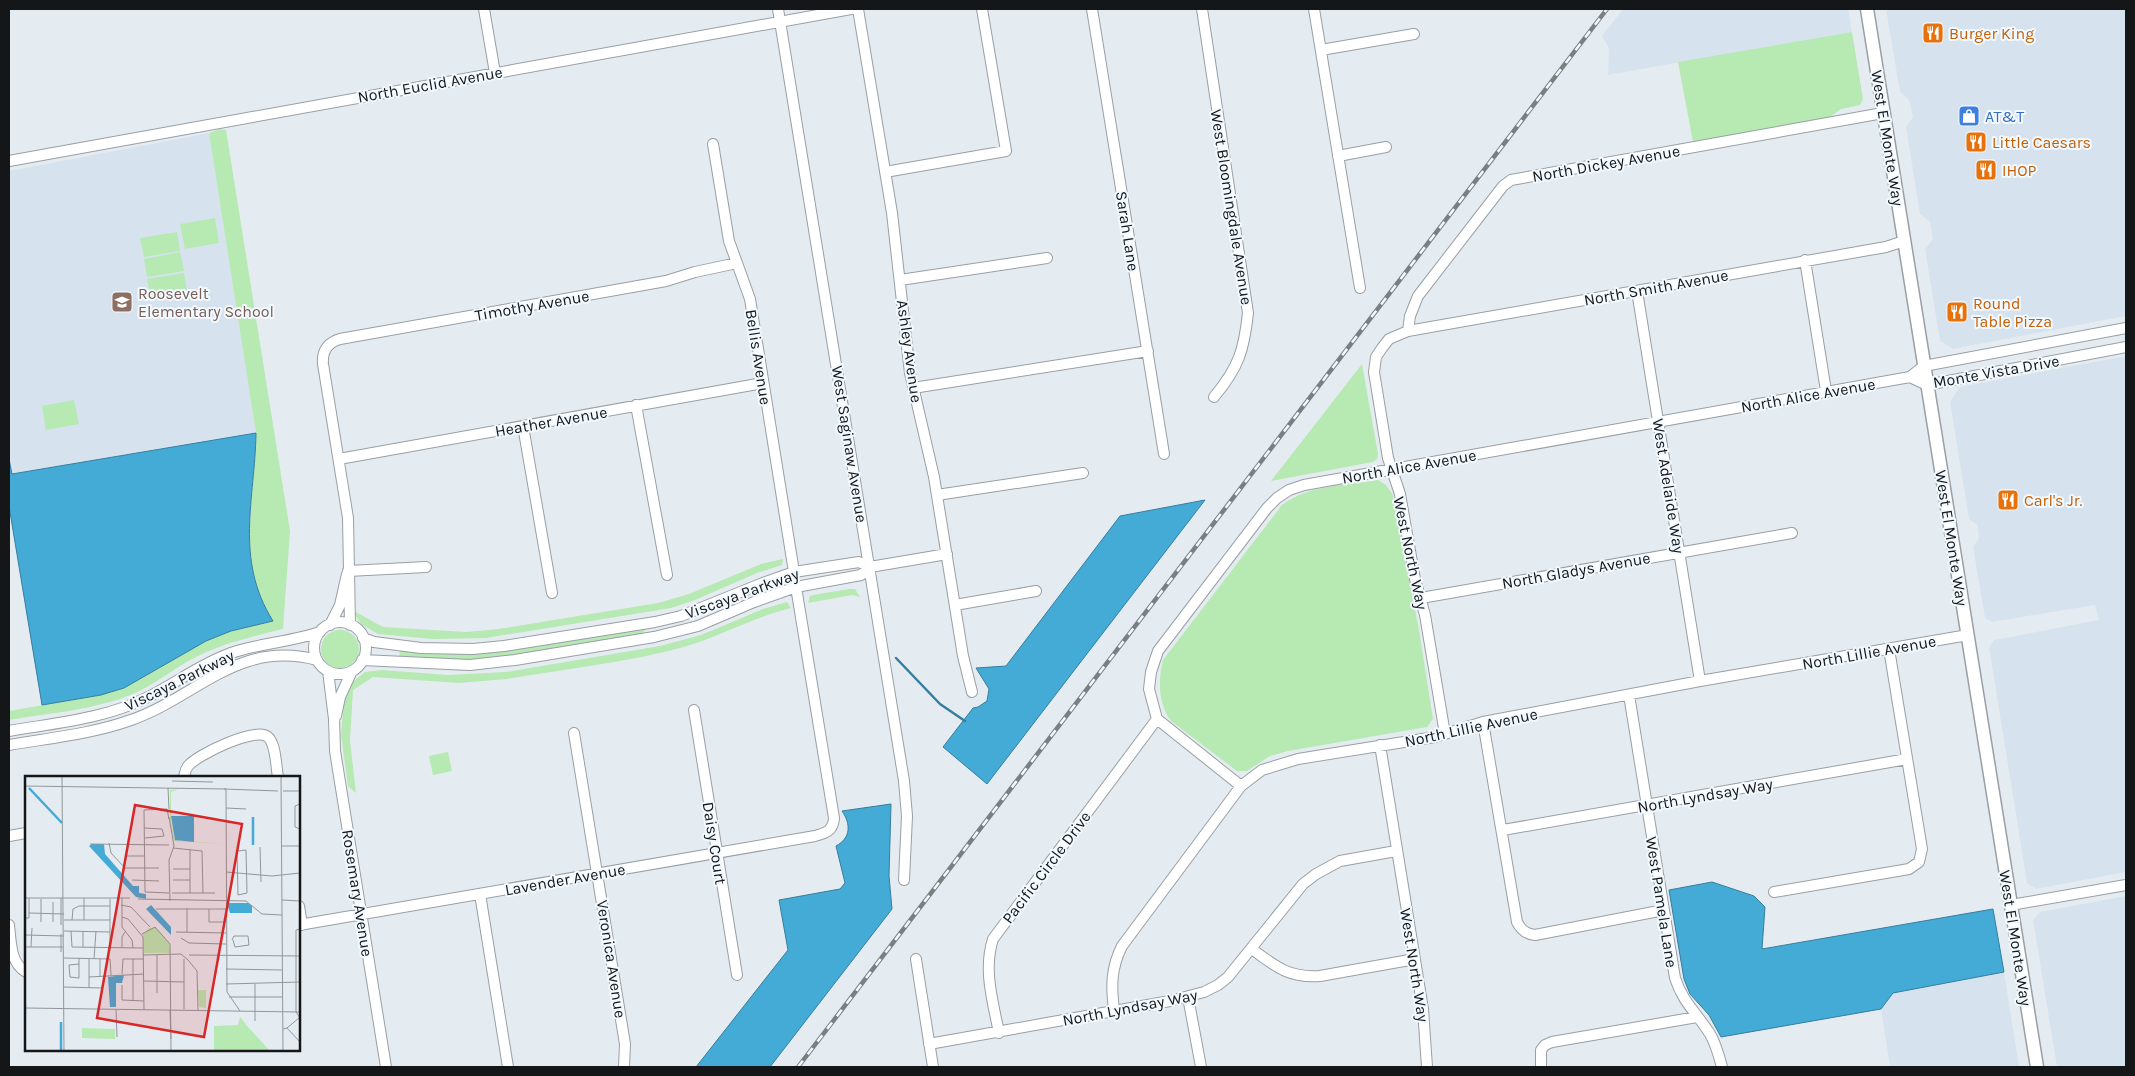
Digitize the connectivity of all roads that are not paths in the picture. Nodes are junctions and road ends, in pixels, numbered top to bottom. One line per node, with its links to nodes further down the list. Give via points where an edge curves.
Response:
1 (484, 9): 13 (street)
2 (778, 9): 10 (street, West Saginaw Avenue)
3 (851, 9): 10 (street, North Euclid Avenue)
4 (858, 9): 19 (street, Ashley Avenue)
5 (982, 9): 19 (street, via 1006,151)
6 (1092, 9): 30 (street, Sarah Lane)
7 (1202, 9): 37 (street, West Bloomingdale Avenue, via 1248,313 1240,360)
8 (1314, 9): 12 (street)
9 (1867, 9): 14 (main road, West El Monte Way)
10 (780, 20): 13 (street, North Euclid Avenue); 50 (street, West Saginaw Avenue)
11 (1414, 34): 12 (street)
12 (1321, 50): 17 (street)
13 (495, 73): 18 (street, North Euclid Avenue)
14 (1883, 113): 20 (main road, West El Monte Way); 28 (street, North Dickey Avenue, via 1511,180 1418,296)
15 (713, 144): 23 (street, Bellis Avenue, via 727,229)
16 (1386, 147): 17 (street)
17 (1338, 156): 25 (street)
18 (9, 161)
19 (885, 172): 24 (street, Ashley Avenue)
20 (1904, 242): 22 (street, North Smith Avenue); 31 (main road, West El Monte Way)
21 (1047, 258): 24 (street)
22 (1805, 260): 26 (street, North Smith Avenue); 36 (street)
23 (737, 263): 33 (street, Bellis Avenue, via 750,299); 42 (street, Timothy Avenue, via 666,281 340,339 328,345 323,354)
24 (900, 280): 35 (street, Ashley Avenue)
25 (1360, 288)
26 (1637, 291): 28 (street, North Smith Avenue); 39 (street, West Adelaide Way)
27 (2126, 328): 31 (street, Monte Vista Drive)
28 (1408, 331): 43 (street, West North Way, via 1389,339 1374,364)
29 (2126, 347): 34 (street, Monte Vista Drive)
30 (1148, 351): 35 (street); 41 (street, Sarah Lane)
31 (1924, 366): 32 (street, Monte Vista Drive); 34 (main road, West El Monte Way)
32 (1910, 377): 34 (street, Monte Vista Drive); 36 (street, North Alice Avenue)
33 (763, 383): 38 (street, Heather Avenue); 52 (street, Bellis Avenue)
34 (1927, 385): 63 (main road, West El Monte Way)
35 (913, 388): 45 (street, Ashley Avenue)
36 (1826, 391): 39 (street, North Alice Avenue)
37 (1214, 397)
38 (636, 406): 40 (street, Heather Avenue); 53 (street)
39 (1659, 421): 43 (street, North Alice Avenue); 47 (street, West Adelaide Way)
40 (522, 426): 42 (street, Heather Avenue); 56 (street)
41 (1164, 454)
42 (339, 459): 51 (street, via 348,518)
43 (1391, 468): 57 (street, West North Way, via 1400,494); 76 (street, North Alice Avenue, via 1304,485 1289,490 1267,508 1158,651 1149,690)
44 (1083, 473): 45 (street)
45 (937, 496): 48 (street, Ashley Avenue)
46 (1792, 533): 47 (street, North Gladys Avenue)
47 (1680, 552): 57 (street, North Gladys Avenue); 71 (street, West Adelaide Way)
48 (947, 554): 50 (street); 58 (street, Ashley Avenue)
49 (426, 568): 51 (street)
50 (870, 568): 52 (street, Viscaya Parkway, via 859,562); 54 (street, Viscaya Parkway, via 861,575); 96 (street, West Saginaw Avenue, via 906,798)
51 (348, 571): 60 (street, via 340,605); 61 (street)
52 (794, 572): 59 (street, Viscaya Parkway)
53 (667, 575)
54 (796, 587): 64 (street, Viscaya Parkway, via 698,626); 94 (street, Lavender Avenue, via 833,826 830,831 815,836)
55 (1036, 591): 58 (street)
56 (552, 593)
57 (1420, 598): 81 (street, West North Way)
58 (955, 605): 72 (street, Ashley Avenue)
59 (705, 607): 64 (street, via 698,616 658,628); 65 (street, Viscaya Parkway, via 655,622 473,649 421,648)
60 (330, 625): 61 (street); 62 (street)
61 (350, 625): 65 (street)
62 (320, 632): 67 (street, via 314,645); 77 (street, Viscaya Parkway, via 230,653 133,704)
63 (1968, 635): 66 (street, North Lillie Avenue); 100 (main road, West El Monte Way)
64 (654, 637): 68 (street, Viscaya Parkway, via 470,665)
65 (363, 638): 68 (street)
66 (1889, 649): 71 (street, North Lillie Avenue); 85 (street)
67 (317, 660): 69 (street); 83 (street, Viscaya Parkway, via 294,655 252,661 207,679 155,710 131,720 90,731)
68 (362, 660): 70 (street)
69 (328, 671): 70 (street, via 341,674); 75 (street, Rosemary Avenue)
70 (352, 671): 75 (street, Rosemary Avenue)
71 (1700, 681): 73 (street, North Lillie Avenue)
72 (972, 692)
73 (1629, 695): 78 (street, North Lillie Avenue); 89 (street, West Pamela Lane)
74 (694, 710): 94 (street, Daisy Court)
75 (334, 719): 102 (street, Rosemary Avenue, via 334,751)
76 (1157, 719): 88 (street); 113 (street, Pacific Circle Drive, via 993,939 988,968)
77 (73, 720): 79 (street, Viscaya Parkway); 82 (street, via 51,731)
78 (1483, 722): 81 (street, North Lillie Avenue); 90 (street)
79 (9, 732)
80 (574, 733): 95 (street, Veronica Avenue)
81 (1445, 734): 84 (street, North Lillie Avenue)
82 (9, 738)
83 (9, 745)
84 (1380, 745): 88 (street, North Lillie Avenue, via 1284,762 1262,770); 93 (street, West North Way)
85 (1907, 759): 89 (street, North Lyndsay Way); 98 (street, via 1922,849 1920,862 1909,868)
86 (184, 776): 87 (street, via 188,766 236,740 260,733 272,744)
87 (278, 776)
88 (1241, 786): 111 (street, North Lillie Avenue, via 1122,946 1112,973)
89 (1647, 806): 90 (street, North Lyndsay Way); 101 (street, West Pamela Lane)
90 (1503, 830): 101 (street, via 1517,922 1524,932 1535,935)
91 (25, 833): 92 (street)
92 (9, 836)
93 (1396, 851): 105 (street, North Lyndsay Way, via 1340,861 1316,874 1295,894); 107 (street, West North Way)
94 (716, 852): 95 (street, Lavender Avenue); 109 (street, Daisy Court)
95 (598, 873): 99 (street, Lavender Avenue); 117 (street, Veronica Avenue, via 625,1044)
96 (904, 880)
97 (2126, 885): 100 (street)
98 (1774, 892)
99 (480, 894): 102 (street, Lavender Avenue); 116 (street)
100 (2011, 905): 123 (main road, West El Monte Way)
101 (1664, 910): 112 (street, West Pamela Lane, via 1675,978)
102 (361, 915): 104 (street, Lavender Avenue); 115 (street, Rosemary Avenue)
103 (9, 925): 108 (street, via 14,956)
104 (300, 925)
105 (1252, 949): 107 (street, via 1279,969 1304,977); 110 (street, North Lyndsay Way, via 1218,985)
106 (916, 959): 114 (street)
107 (1415, 959): 120 (street, West North Way, via 1424,1009)
108 (25, 971)
109 (737, 975)
110 (1188, 997): 111 (street, North Lyndsay Way); 119 (street)
111 (1114, 1010): 113 (street, North Lyndsay Way)
112 (1697, 1017): 121 (street, via 1552,1042 1540,1050); 122 (street, West Pamela Lane, via 1717,1048)
113 (999, 1033): 114 (street, North Lyndsay Way)
114 (929, 1044): 118 (street)
115 (386, 1067)
116 (508, 1067)
117 (624, 1067)
118 (933, 1067)
119 (1201, 1067)
120 (1427, 1067)
121 (1542, 1067)
122 (1722, 1067)
123 (2037, 1067)

